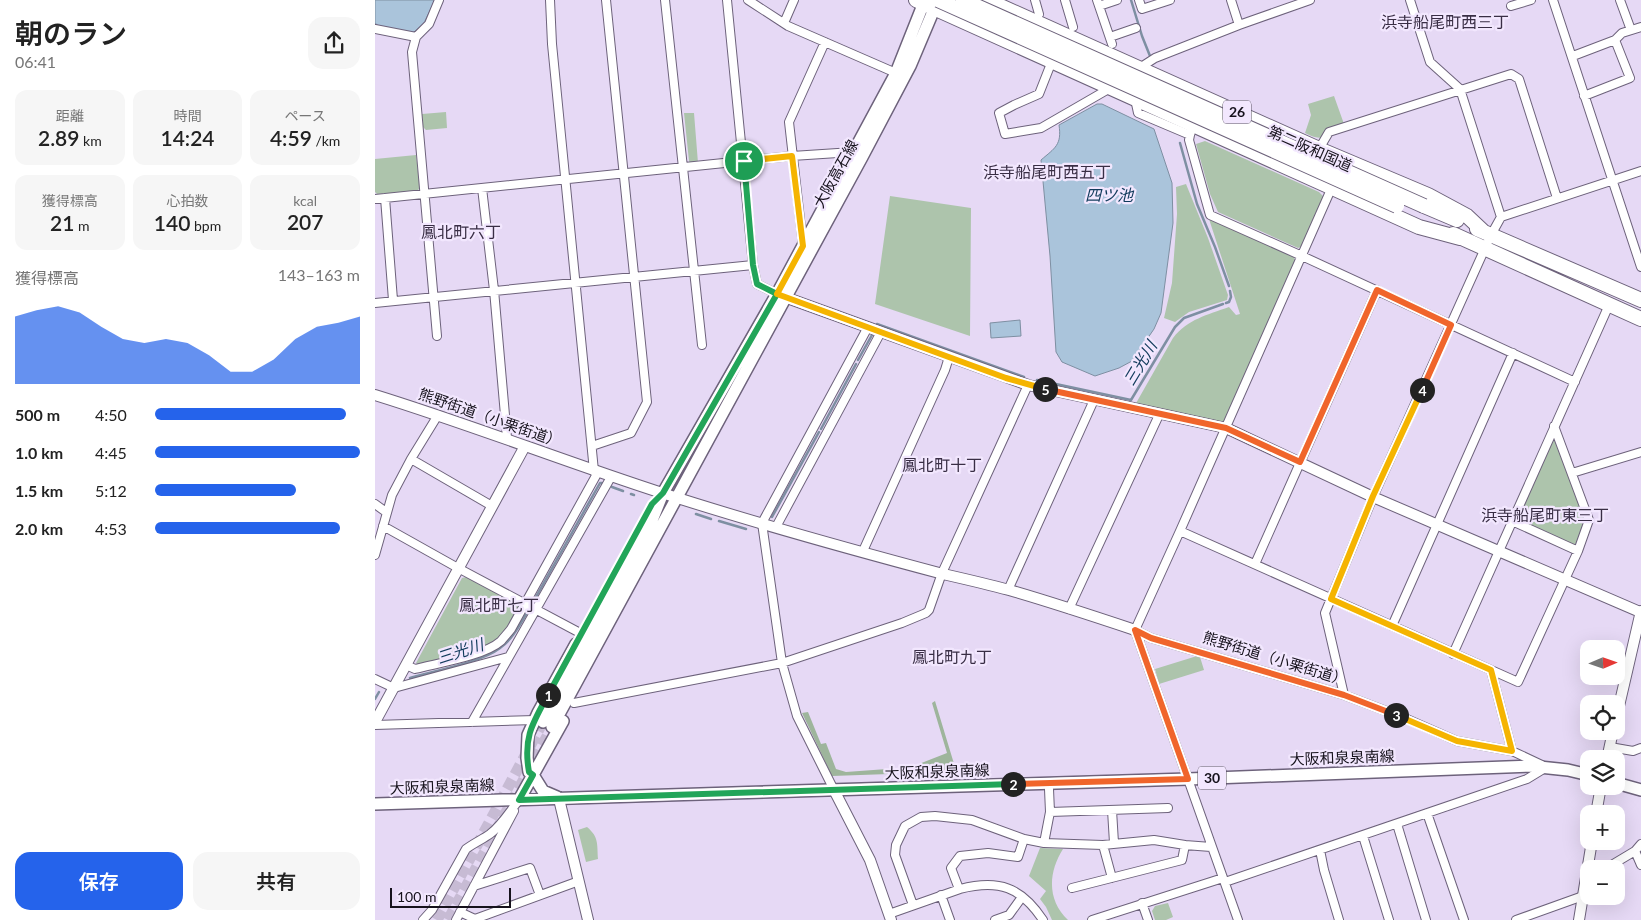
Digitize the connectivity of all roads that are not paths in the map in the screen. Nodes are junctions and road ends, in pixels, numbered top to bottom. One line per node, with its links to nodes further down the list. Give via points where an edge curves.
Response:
1 (439, 0): 32 (street, via 429,24)
2 (550, 0): 50 (street)
3 (606, 0): 49 (street)
4 (665, 0): 47 (street)
5 (727, 0): 46 (street)
6 (748, 0): 25 (street)
7 (795, 0): 25 (street)
8 (963, 0): 59 (highway, 第二阪和国道 / 26, bridge)
9 (987, 0): 37 (highway, 26)
10 (1035, 0): 24 (street)
11 (1065, 0): 27 (street)
12 (1117, 0): 22 (street)
13 (1139, 0): 14 (street, via 1142,9)
14 (1170, 0)
15 (1231, 0): 26 (street)
16 (1310, 0): 26 (street)
17 (1410, 0): 40 (street, via 1430,62)
18 (1531, 0): 23 (street)
19 (1553, 0): 35 (street)
20 (1619, 0): 31 (street)
21 (929, 2): 36 (highway, 26); 38 (main road, 大阪高石線); 44 (main road, 大阪高石線, via 910,66); 60 (highway, 第二阪和国道 / 26, bridge, via 1397,206)
22 (1098, 3): 29 (street, via 1111,40)
23 (1511, 6)
24 (1039, 14)
25 (784, 23): 34 (street)
26 (1239, 25): 37 (street, via 1155,58)
27 (1073, 27)
28 (1641, 27): 31 (street)
29 (1136, 28)
30 (375, 29): 32 (street)
31 (1631, 30): 33 (street)
32 (416, 37): 54 (street, via 412,52)
33 (1615, 40): 35 (street); 41 (street, via 1629,78)
34 (825, 42): 38 (street); 45 (street, via 789,122)
35 (1573, 56): 41 (street)
36 (1052, 61): 39 (highway, 26); 39 (street, via 1039,94 999,113 1005,134 1041,128)
37 (1139, 68): 39 (street); 43 (highway, 26)
38 (896, 74): 44 (main road, 大阪高石線)
39 (1111, 88): 42 (highway, 26)
40 (1460, 89): 43 (street, via 1329,132); 56 (street, via 1511,74 1519,78); 58 (street)
41 (1585, 96): 51 (street)
42 (1192, 130): 52 (highway, 26); 64 (street, via 1189,140 1210,215)
43 (1319, 149): 59 (highway, 26, via 1428,195 1467,216)
44 (858, 155): 45 (street); 62 (main road, 大阪高石線); 72 (main road, 大阪高石線)
45 (792, 156): 46 (street); 62 (street)
46 (744, 161): 47 (street); 65 (street)
47 (683, 168): 49 (street); 67 (street)
48 (1641, 171): 51 (street)
49 (625, 174): 50 (street); 68 (street)
50 (565, 180): 53 (street); 69 (street)
51 (1612, 180): 56 (street); 61 (street)
52 (1332, 187): 60 (highway, 26, via 1419,227); 64 (street)
53 (482, 188): 54 (street); 70 (street)
54 (425, 194): 55 (street); 73 (street)
55 (385, 198): 57 (street); 74 (street)
56 (1557, 198): 58 (street)
57 (375, 199)
58 (1501, 217): 59 (street)
59 (1487, 233): 63 (street); 75 (highway, 第二阪和国道 / 26)
60 (1460, 238): 63 (highway, 第二阪和国道 / 26)
61 (1637, 243): 66 (street)
62 (803, 246): 72 (main road, 大阪高石線)
63 (1485, 250): 77 (highway, 第二阪和国道 / 26); 79 (street)
64 (1302, 256): 71 (street); 92 (street)
65 (753, 265): 67 (street); 72 (street, via 757,284)
66 (1641, 267)
67 (694, 271): 68 (street); 82 (street)
68 (635, 277): 69 (street); 96 (street, via 647,402 631,433)
69 (576, 282): 70 (street); 96 (street)
70 (494, 290): 73 (street); 94 (street)
71 (1377, 290): 79 (street); 99 (street)
72 (781, 296): 80 (street); 103 (main road, 大阪高石線); 105 (main road, 大阪高石線)
73 (433, 297): 74 (street); 81 (street)
74 (393, 300): 76 (street)
75 (1641, 300)
76 (375, 303)
77 (1609, 305): 78 (highway, 第二阪和国道 / 26); 85 (street)
78 (1641, 320)
79 (1451, 325): 83 (street); 104 (street)
80 (875, 330): 84 (street); 93 (street); 93 (street)
81 (437, 336)
82 (702, 344)
83 (1513, 353): 85 (street); 111 (street)
84 (949, 356): 86 (street); 116 (street)
85 (1575, 382): 91 (street)
86 (1028, 385): 88 (street); 121 (street)
87 (375, 395): 90 (street, 熊野街道（小栗街道）)
88 (1094, 400): 89 (street); 123 (street)
89 (1159, 414): 92 (street); 126 (street)
90 (438, 415): 94 (street, 熊野街道（小栗街道）); 98 (street)
91 (1555, 426): 101 (street); 109 (street)
92 (1226, 428): 99 (street); 114 (street)
93 (819, 430): 110 (street); 113 (street)
94 (507, 438): 95 (street, 熊野街道（小栗街道）)
95 (525, 446): 100 (street, 熊野街道（小栗街道）); 107 (street)
96 (592, 446): 100 (street)
97 (1641, 452): 101 (street)
98 (411, 459): 107 (street); 108 (street)
99 (1300, 462): 104 (street); 119 (street)
100 (596, 472): 102 (street, 熊野街道（小栗街道）); 125 (street)
101 (1572, 473): 118 (street, via 1589,520)
102 (611, 477): 103 (street, 熊野街道（小栗街道）); 125 (street)
103 (663, 493): 105 (street); 130 (main road, via 652,504); 143 (main road, 大阪高石線, via 651,523)
104 (1373, 496): 111 (street); 124 (street)
105 (677, 498): 110 (street); 140 (main road, via 667,530); 143 (main road, 大阪高石線)
106 (375, 504): 108 (street)
107 (492, 506): 120 (street)
108 (386, 512): 112 (street)
109 (1512, 520): 117 (street); 118 (street)
110 (762, 523): 113 (street); 133 (street)
111 (1437, 523): 117 (street); 128 (street)
112 (383, 526): 115 (street); 120 (street)
113 (775, 527): 116 (street)
114 (1180, 532): 119 (street); 129 (street)
115 (376, 551)
116 (863, 551): 121 (street)
117 (1498, 551): 122 (street); 131 (street)
118 (1577, 551): 122 (street)
119 (1255, 564): 124 (street)
120 (458, 568): 125 (street); 134 (street)
121 (942, 573): 123 (street); 133 (street, via 926,613)
122 (1564, 580): 127 (street); 135 (street, via 1518,682)
123 (1008, 590): 126 (street)
124 (1331, 599): 128 (street); 138 (street, via 1325,613)
125 (530, 606): 130 (street); 132 (street); 134 (street, via 501,641 490,648 415,669)
126 (1069, 609): 129 (street)
127 (1641, 612): 139 (street)
128 (1392, 626): 131 (street)
129 (1135, 630): 138 (street, 熊野街道（小栗街道）, via 1151,638); 152 (street)
130 (582, 634): 143 (main road)
131 (1453, 654): 135 (street)
132 (508, 657): 137 (street); 141 (street)
133 (782, 663): 140 (street); 155 (street, via 797,716)
134 (406, 665): 137 (street)
135 (1491, 670): 148 (street)
136 (375, 679): 137 (street)
137 (394, 688): 142 (street)
138 (1344, 695): 148 (street, 熊野街道（小栗街道）, via 1457,741)
139 (1622, 695)
140 (574, 702): 151 (main road)
141 (472, 722): 142 (street); 143 (street)
142 (375, 723)
143 (544, 723): 151 (main road, via 528,735 527,758 529,772)
144 (1611, 740): 145 (street)
145 (1610, 747): 146 (street, via 1633,751); 147 (street)
146 (1641, 748)
147 (1609, 750)
148 (1512, 751): 149 (street, 熊野街道（小栗街道）)
149 (1546, 767): 150 (main road, 大阪和泉泉南線 / 30); 152 (main road, 大阪和泉泉南線 / 30); 163 (street, via 1527,779)
150 (1580, 773)
151 (533, 775): 157 (main road, via 543,791); 158 (main road)
152 (1188, 779): 155 (main road, 大阪和泉泉南線 / 30); 172 (street)
153 (1625, 785): 156 (main road)
154 (1049, 789): 162 (street)
155 (834, 790): 157 (main road, 大阪和泉泉南線 / 30); 191 (street, via 870,860)
156 (1641, 790)
157 (559, 799): 158 (main road, 大阪和泉泉南線 / 30); 179 (street)
158 (519, 800): 159 (main road, 大阪和泉泉南線 / 30); 180 (street); 193 (street, via 502,823 466,849 432,910)
159 (375, 804)
160 (1169, 808): 161 (street)
161 (1112, 810): 162 (street); 168 (street)
162 (1050, 812): 167 (street)
163 (1427, 814): 164 (street); 205 (street)
164 (1397, 824): 165 (street); 204 (street)
165 (1363, 836): 173 (street); 203 (street)
166 (1024, 839): 167 (street); 182 (street, via 1018,857 988,853 960,856 951,868); 188 (street, via 972,820 935,816 921,818 905,826 895,855)
167 (1044, 843): 170 (street)
168 (1114, 843): 170 (street); 171 (street, via 1154,840)
169 (1641, 844): 174 (street)
170 (1103, 845): 177 (street)
171 (1185, 845): 172 (street); 177 (street, via 1182,860)
172 (1211, 847): 178 (street)
173 (1320, 850): 178 (street); 202 (street)
174 (1635, 851): 175 (street); 176 (street)
175 (1620, 860)
176 (1641, 865)
177 (1112, 878): 181 (street)
178 (1224, 880): 187 (street); 201 (street)
179 (579, 881): 183 (street); 195 (street)
180 (474, 886): 183 (street, via 530,868); 190 (street)
181 (1072, 888)
182 (959, 889): 184 (street); 185 (street, via 1000,885)
183 (539, 895): 190 (street, via 475,919)
184 (941, 895): 188 (street); 196 (street)
185 (1023, 897): 197 (street, via 1009,915); 198 (street)
186 (1580, 897): 206 (street)
187 (1142, 903): 192 (street); 200 (street)
188 (913, 905): 191 (street)
189 (1582, 905): 207 (street)
190 (460, 912): 194 (street)
191 (890, 917)
192 (1110, 917): 199 (street)
193 (423, 920)
194 (455, 920)
195 (588, 920)
196 (950, 920)
197 (995, 920)
198 (1043, 920)
199 (1092, 920)
200 (1149, 920)
201 (1238, 920)
202 (1339, 920)
203 (1389, 920)
204 (1426, 920)
205 (1464, 920)
206 (1516, 920)
207 (1579, 920)

